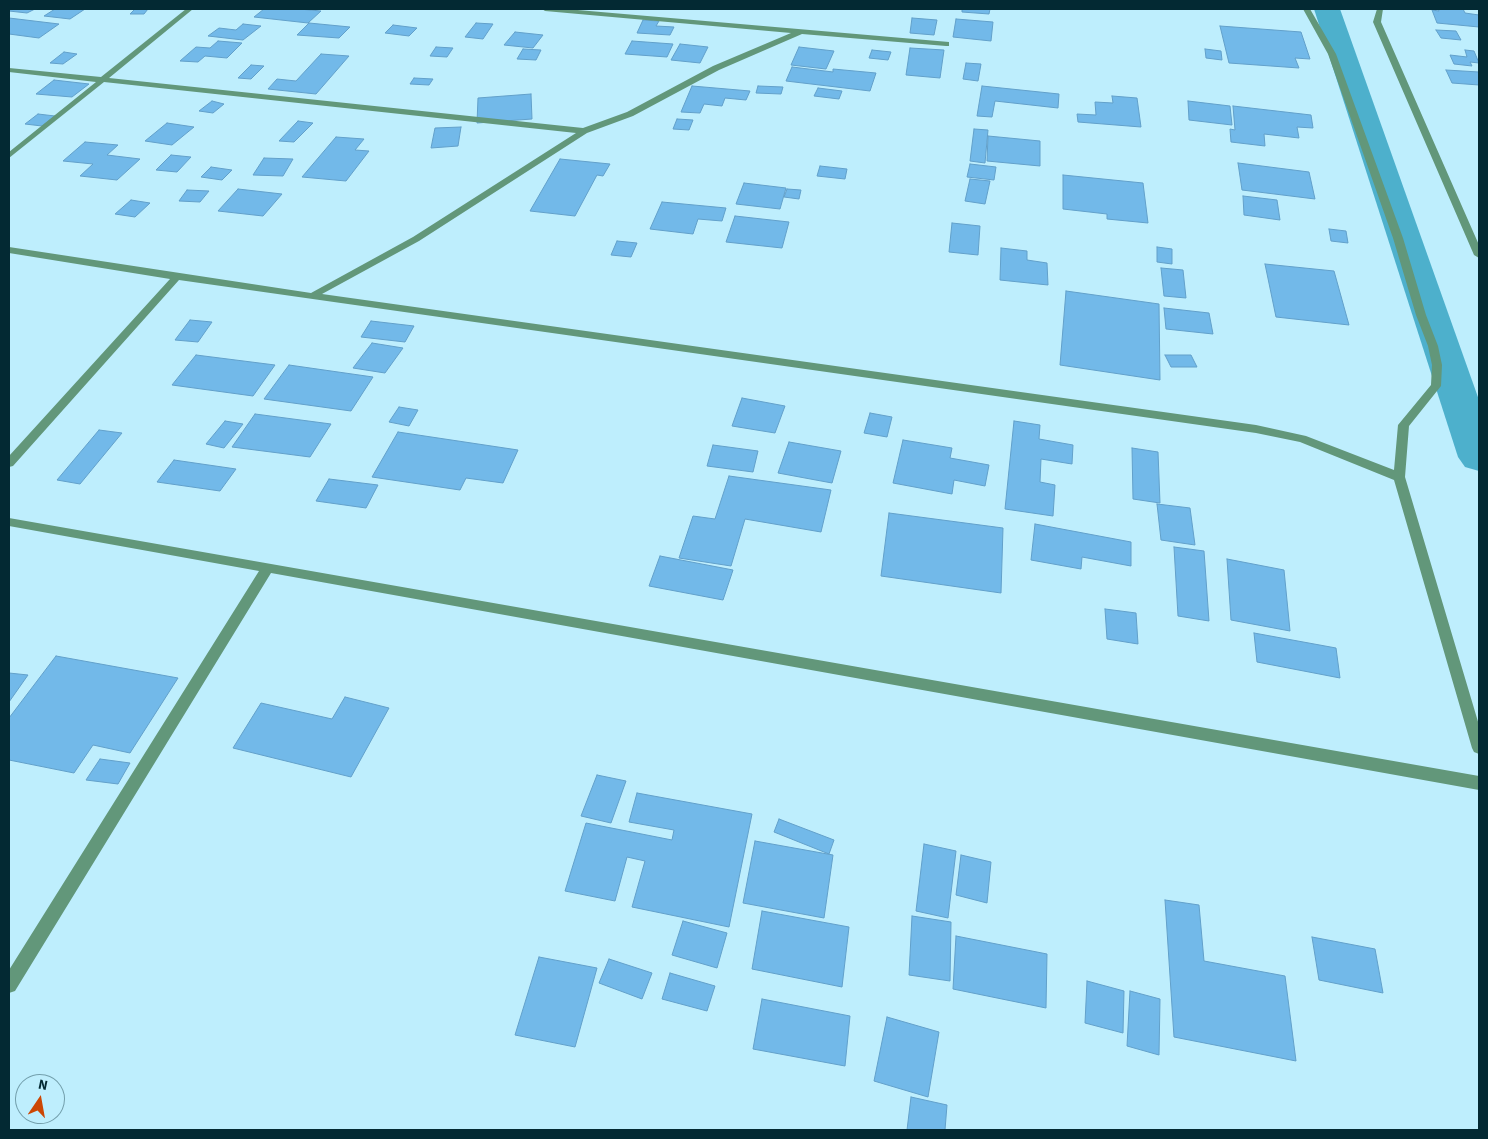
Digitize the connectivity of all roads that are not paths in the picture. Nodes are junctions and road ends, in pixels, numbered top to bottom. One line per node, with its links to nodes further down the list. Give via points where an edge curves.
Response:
1 (190, 9): 8 (street)
2 (545, 9): 5 (street)
3 (1306, 9): 16 (street, via 1332,54 1398,238 1437,365 1436,386 1404,424)
4 (1380, 9): 12 (street, via 1376,22)
5 (800, 32): 6 (street); 9 (street, via 716,68 630,114)
6 (946, 44)
7 (9, 70): 8 (street)
8 (104, 80): 9 (street); 10 (street)
9 (584, 132): 14 (street, via 416,239)
10 (9, 156)
11 (9, 250): 13 (street)
12 (1479, 255)
13 (177, 278): 14 (street); 15 (street)
14 (312, 296): 16 (street, via 1256,429 1302,439)
15 (9, 463)
16 (1399, 477): 19 (street)
17 (9, 522): 18 (street)
18 (268, 568): 20 (street); 21 (street)
19 (1479, 748)
20 (1479, 782)
21 (9, 985)

